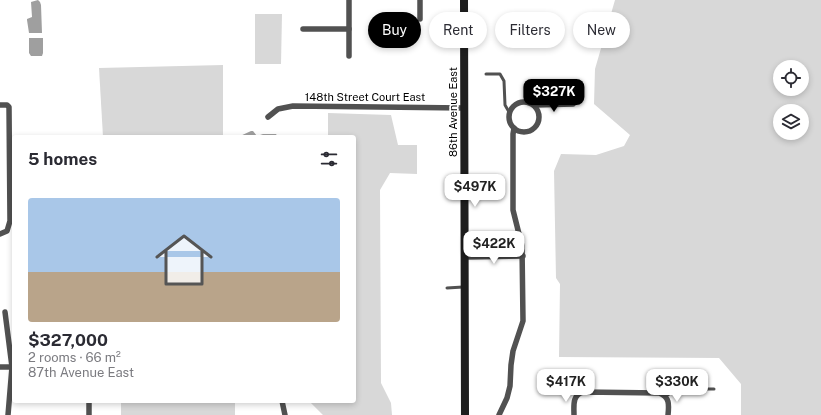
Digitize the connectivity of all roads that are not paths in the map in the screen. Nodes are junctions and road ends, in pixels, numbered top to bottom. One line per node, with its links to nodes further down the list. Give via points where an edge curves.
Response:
1 (349, 0): 6 (street)
2 (420, 0): 4 (street)
3 (464, 0): 12 (street, 86th Avenue East)
4 (420, 12)
5 (303, 29): 6 (street)
6 (349, 30): 7 (street)
7 (349, 56)
8 (486, 74): 13 (lane, via 500,74 504,81 505,105)
9 (573, 104): 11 (street)
10 (0, 105): 16 (street, via 9,107 10,213 7,232)
11 (535, 105): 13 (street, via 520,102); 15 (street, via 540,114 538,124 525,132)
12 (464, 108): 14 (street, 148th Street Court East, via 286,106); 18 (street, 86th Avenue East)
13 (509, 112): 15 (street, via 509,122)
14 (268, 117)
15 (514, 128): 17 (street, via 513,210)
16 (0, 234)
17 (523, 256): 18 (street); 32 (street, via 523,321 513,351 507,398)
18 (465, 257): 19 (street, 86th Avenue East)
19 (465, 287): 20 (lane); 31 (street, 86th Avenue East)
20 (447, 288)
21 (5, 312): 23 (street)
22 (0, 367): 23 (street)
23 (12, 367): 28 (street)
24 (714, 389): 25 (lane, via 677,389)
25 (666, 396): 33 (street, via 659,393 583,392 575,398); 34 (street, via 669,402)
26 (89, 403): 29 (street)
27 (282, 403): 30 (street)
28 (8, 415)
29 (89, 415)
30 (285, 415)
31 (464, 415)
32 (499, 415)
33 (574, 415)
34 (668, 415)

